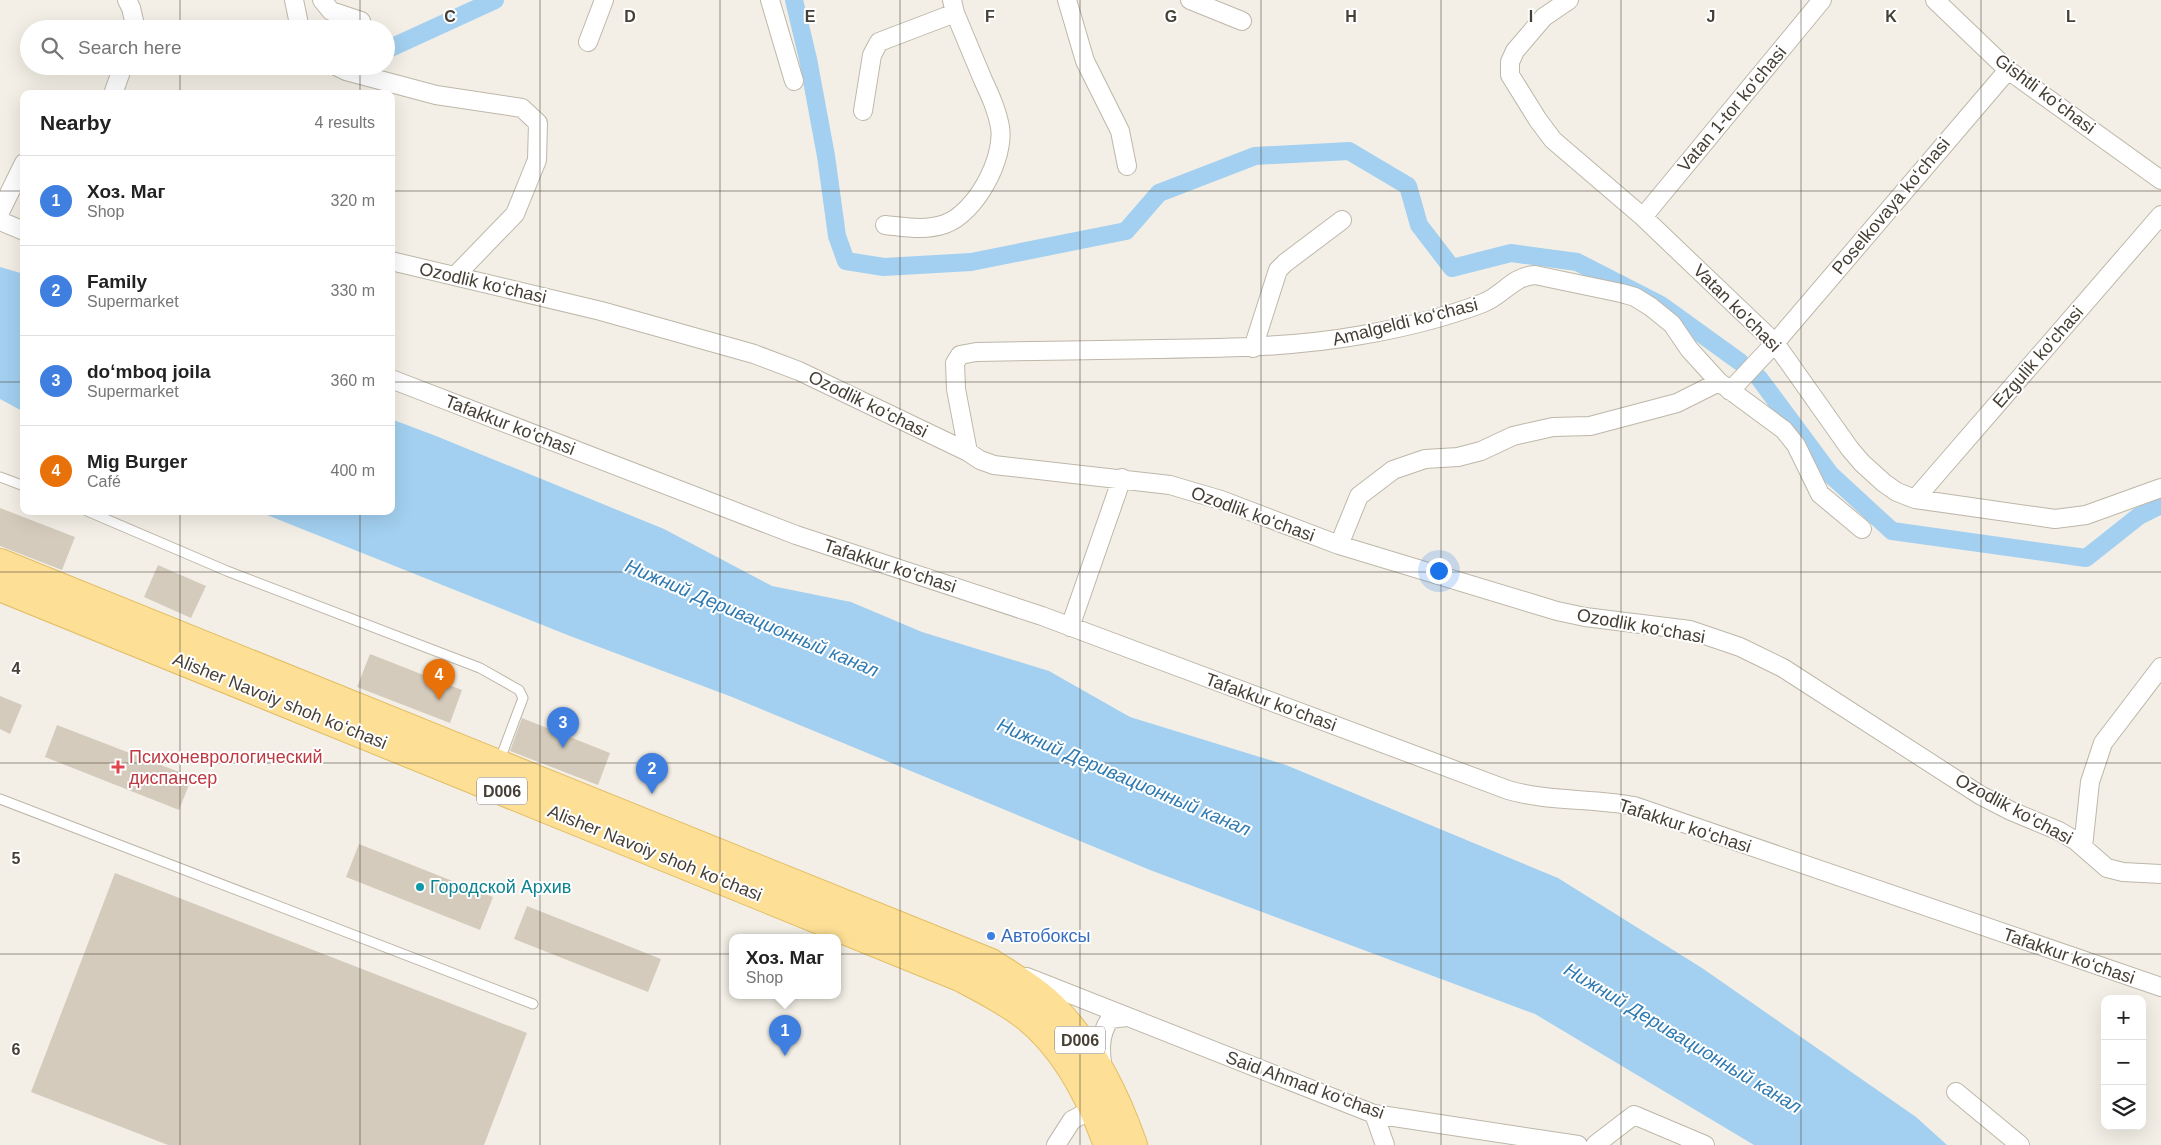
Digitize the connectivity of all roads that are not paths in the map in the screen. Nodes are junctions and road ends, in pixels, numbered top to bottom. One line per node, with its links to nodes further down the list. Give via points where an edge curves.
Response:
1 (126, 0): 12 (street)
2 (294, 0): 13 (street)
3 (322, 0): 14 (street, via 330,11)
4 (604, 0): 16 (street)
5 (770, 0): 20 (street)
6 (1067, 0): 23 (street, via 1085,61 1120,132)
7 (1190, 0): 15 (street)
8 (1569, 0): 28 (street, Vatan ko'chasi, via 1544,17 1515,51 1510,62 1510,75 1553,140)
9 (1822, 0): 28 (street, Vatan 1-tor ko‘chasi)
10 (1935, 0): 17 (street, Gishtli ko‘chasi)
11 (954, 6): 22 (street, via 879,42 872,55); 31 (street, via 996,109 1000,142 992,169 982,192 969,209 947,224 920,229)
12 (134, 20)
13 (298, 20)
14 (358, 20)
15 (1242, 21)
16 (588, 42)
17 (2008, 70): 25 (street, Gishtli ko‘chasi); 35 (street, Poselkovaya ko‘chasi)
18 (120, 75): 21 (street)
19 (361, 75): 34 (street, via 436,95 522,108 538,123 537,160 516,214)
20 (794, 80)
21 (114, 90)
22 (863, 111)
23 (1127, 166)
24 (20, 171): 26 (street)
25 (2161, 180)
26 (0, 212)
27 (2161, 215): 44 (street, Ezgulik ko'chasi)
28 (1643, 217): 35 (street, Vatan ko'chasi)
29 (0, 220): 32 (street)
30 (1342, 220): 36 (street, via 1278,270)
31 (885, 226)
32 (20, 229)
33 (395, 262): 34 (street, Ozodlik ko‘chasi)
34 (455, 276): 39 (street, Ozodlik ko‘chasi, via 601,311 754,354 799,371)
35 (1775, 343): 38 (street, Poselkovaya ko‘chasi); 44 (street, Vatan ko'chasi, via 1850,449 1884,483)
36 (1253, 348): 38 (street, Amalgeldi ko‘chasi, via 1334,340 1437,318 1486,302 1516,280 1535,275 1634,297 1672,324); 39 (street, Amalgeldi ko‘chasi, via 976,352 960,355 955,363 956,389)
37 (395, 381): 50 (street, Tafakkur ko‘chasi, via 796,535)
38 (1724, 386): 46 (street, Amalgeldi ko‘chasi, via 1784,430 1796,445 1820,494); 47 (street, via 1677,403 1590,426 1553,427 1513,436 1481,451 1458,457 1425,459 1393,470 1359,496)
39 (968, 452): 41 (street, Ozodlik ko‘chasi, via 994,465)
40 (0, 477): 42 (lane)
41 (1122, 478): 47 (street, Ozodlik ko‘chasi, via 1170,485 1221,500); 50 (street)
42 (20, 484)
43 (2161, 488): 44 (street, Vatan ko'chasi, via 2086,515 2055,519)
44 (1915, 499)
45 (96, 515): 53 (lane, via 227,571 480,668 519,690 523,698)
46 (1862, 529)
47 (1339, 545): 55 (street, Ozodlik ko‘chasi, via 1557,611 1690,630 1740,647 1783,668 1980,795 2059,831)
48 (0, 564): 52 (main road, Alisher Navoiy shoh koʻchasi / D006)
49 (0, 587): 52 (main road, Alisher Navoiy shoh koʻchasi / D006)
50 (1070, 627): 58 (street, Tafakkur ko‘chasi, via 1508,790 1527,796 1634,806)
51 (2161, 667): 55 (street, Ozodlik ko‘chasi, via 2103,743 2090,782)
52 (418, 744): 53 (main road, Alisher Navoiy shoh koʻchasi / D006); 63 (main road, Alisher Navoiy shoh koʻchasi / D006, via 960,977 1002,999 1043,1033 1065,1061)
53 (498, 763): 57 (main road, Alisher Navoiy shoh koʻchasi / D006)
54 (0, 799): 59 (lane)
55 (2083, 847): 56 (street, Ozodlik ko‘chasi, via 2107,868)
56 (2161, 874)
57 (991, 963): 60 (street, Said Ahmad ko‘chasi); 61 (main road, D006, via 1058,1012)
58 (2161, 987)
59 (533, 1004)
60 (1127, 1016): 61 (street, via 1110,1019 1103,1030 1100,1052); 64 (street, Said Ahmad ko‘chasi)
61 (1104, 1077): 67 (main road, D006)
62 (1956, 1092): 72 (street)
63 (1093, 1109): 65 (street, via 1072,1120); 66 (main road, D006)
64 (1374, 1114): 68 (street); 69 (street, Said Ahmad ko‘chasi)
65 (1056, 1145)
66 (1108, 1145)
67 (1133, 1145)
68 (1385, 1145)
69 (1578, 1145)
70 (1595, 1145): 71 (street, via 1634,1115)
71 (1705, 1145)
72 (2020, 1145)

